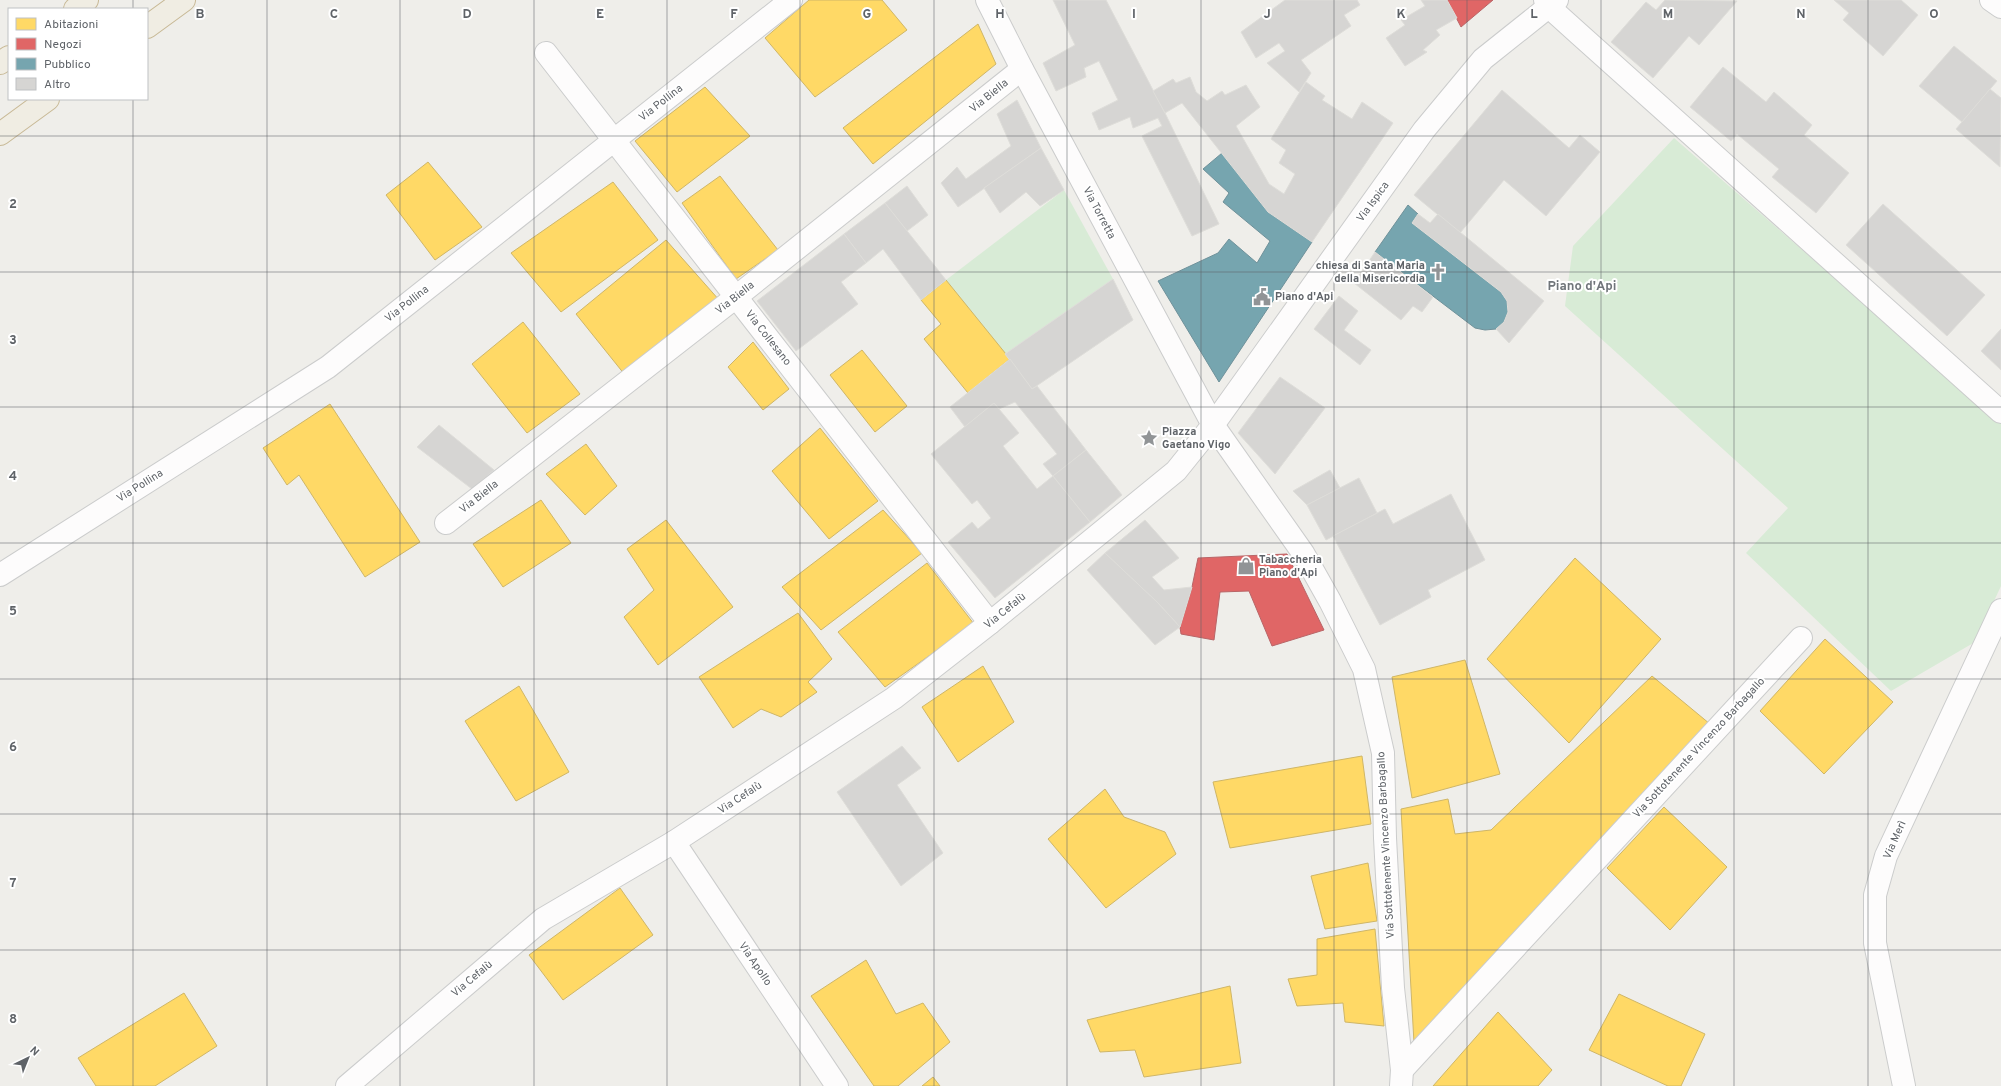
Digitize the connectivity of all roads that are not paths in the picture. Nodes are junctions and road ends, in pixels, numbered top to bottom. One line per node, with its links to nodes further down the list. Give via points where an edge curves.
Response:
1 (87, 0): 8 (highway)
2 (184, 0): 9 (highway)
3 (791, 0): 14 (street, Via Pollina)
4 (987, 0): 11 (street, Via Torretta)
5 (1991, 0): 7 (street)
6 (1550, 2): 16 (street); 17 (street, Via Ispica, via 1483,59 1424,130)
7 (2001, 7)
8 (75, 8)
9 (148, 26)
10 (546, 53): 14 (street, Via Collesano)
11 (1022, 70): 15 (street, Via Biella); 17 (street, Via Torretta)
12 (47, 100): 13 (highway)
13 (0, 134)
14 (614, 140): 15 (street, Via Collesano); 20 (street, Via Pollina, via 328,367)
15 (736, 297): 19 (street, Via Biella); 22 (street, Via Collesano)
16 (2001, 412)
17 (1213, 425): 18 (street, Via Ispica, via 1176,471); 25 (street, Via Sottotenente Vincenzo Barbagallo, via 1303,553 1364,669 1383,753 1393,988)
18 (1133, 507): 22 (street, Via Cefalù)
19 (446, 523)
20 (0, 575)
21 (2001, 610): 28 (street, Via Merì, via 1886,856 1875,894 1875,943)
22 (990, 623): 24 (street, Via Cefalù, via 894,698)
23 (1801, 638): 25 (street, Via Sottotenente Vincenzo Barbagallo)
24 (674, 842): 26 (street, Via Cefalù, via 543,919); 27 (street, Via Apollo)
25 (1401, 1078)
26 (347, 1086)
27 (837, 1086)
28 (1904, 1086)

